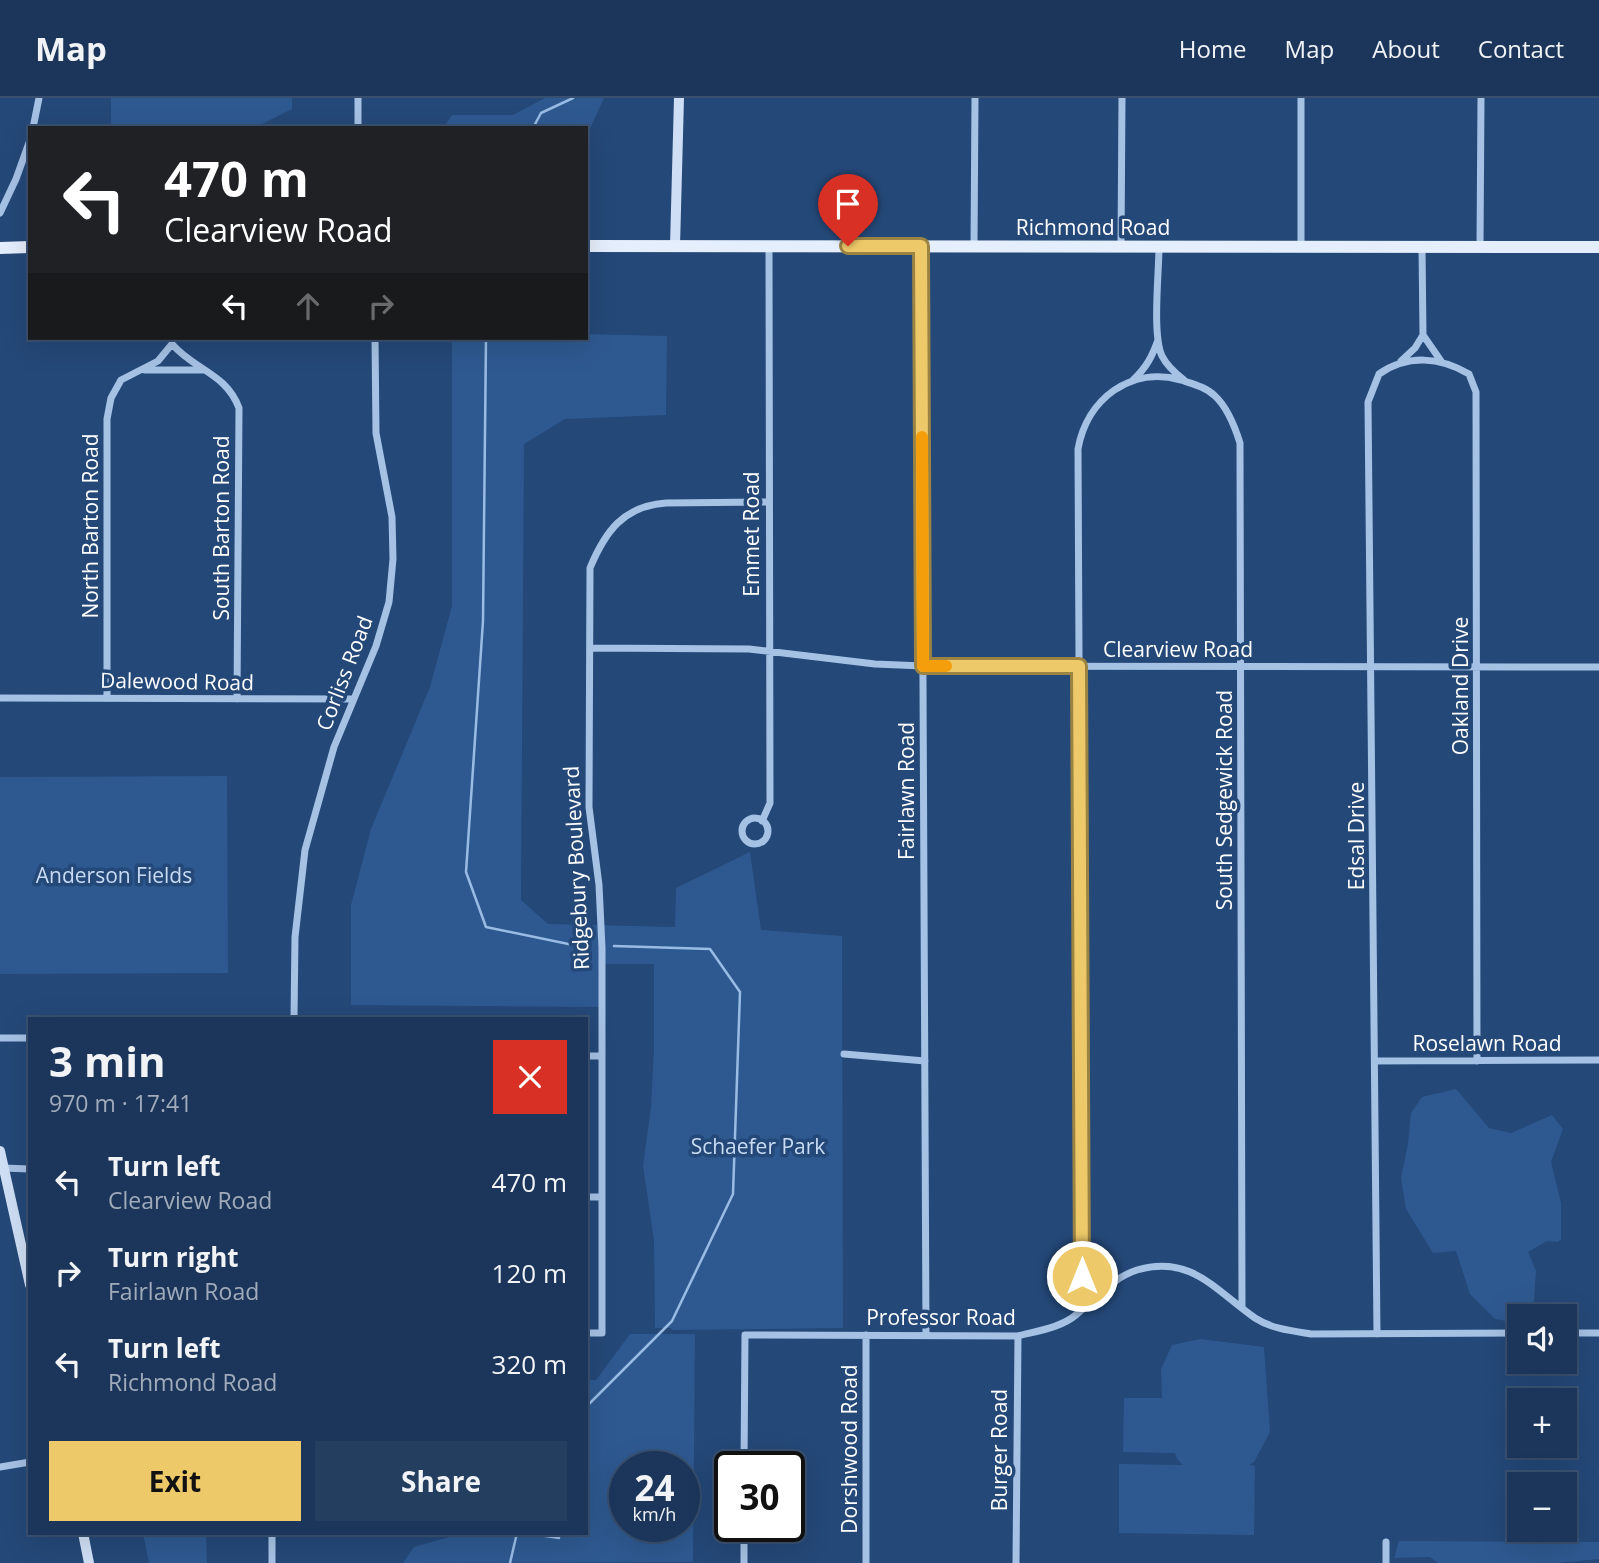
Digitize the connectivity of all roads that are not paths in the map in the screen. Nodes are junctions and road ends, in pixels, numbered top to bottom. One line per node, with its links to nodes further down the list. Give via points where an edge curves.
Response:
1 (39, 98): 8 (street)
2 (359, 98): 9 (street)
3 (679, 98): 13 (street)
4 (975, 98): 16 (street)
5 (1122, 98): 17 (street)
6 (1301, 98): 20 (street)
7 (1481, 98): 22 (street)
8 (33, 126)
9 (358, 126)
10 (28, 146): 11 (street)
11 (0, 213)
12 (588, 246): 13 (main road, Richmond Road)
13 (675, 246): 14 (main road, Richmond Road)
14 (769, 246): 15 (main road, Richmond Road); 36 (street, Emmet Road)
15 (921, 246): 16 (main road, Richmond Road); 39 (street, Fairlawn Road)
16 (974, 246): 17 (main road, Richmond Road)
17 (1121, 246): 19 (main road, Richmond Road)
18 (28, 247): 24 (main road)
19 (1159, 247): 20 (main road, Richmond Road); 26 (street)
20 (1301, 247): 21 (main road, Richmond Road)
21 (1422, 247): 22 (main road, Richmond Road); 25 (street)
22 (1480, 247): 23 (main road, Richmond Road)
23 (1599, 247)
24 (0, 248)
25 (1423, 335): 30 (street); 31 (street)
26 (1158, 339): 34 (street, via 1151,359); 35 (street, via 1163,357)
27 (375, 340): 48 (street, Corliss Road, via 376,433 392,517 393,559 389,602)
28 (172, 341): 32 (street, North Barton Road, via 158,361); 33 (street, South Barton Road, via 184,358)
29 (1411, 360): 30 (street, Oakland Drive); 31 (street, Edsal Drive)
30 (1441, 361): 43 (street, Oakland Drive, via 1469,374 1476,392)
31 (1399, 363): 42 (street, Edsal Drive, via 1379,374 1368,402)
32 (142, 370): 33 (street); 45 (street, North Barton Road, via 121,380 107,419)
33 (207, 370): 47 (street, South Barton Road, via 233,394 239,408)
34 (1128, 382): 35 (street, South Sedgewick Road, via 1158,377); 40 (street, via 1102,398 1089,417 1078,449)
35 (1185, 382): 41 (street, South Sedgewick Road, via 1216,396 1240,443)
36 (769, 502): 37 (street, Ridgebury Boulevard, via 653,504 617,522 590,568); 38 (street, Emmet Road)
37 (590, 648): 38 (street, Clearview Road); 55 (street, Ridgebury Boulevard, via 589,807 601,910)
38 (770, 652): 39 (street, Clearview Road); 49 (street, Emmet Road, via 769,803)
39 (923, 666): 40 (street, Clearview Road); 57 (street, Fairlawn Road)
40 (1079, 666): 41 (street, Clearview Road); 66 (street, via 1082,1276)
41 (1241, 666): 42 (street, Clearview Road); 67 (street, South Sedgewick Road)
42 (1372, 666): 43 (street, Clearview Road); 58 (street, Edsal Drive)
43 (1478, 666): 44 (street, Clearview Road); 59 (street, Oakland Drive)
44 (1599, 667)
45 (107, 697): 46 (street, Dalewood Road); 47 (street, Dalewood Road)
46 (0, 698)
47 (237, 699): 48 (street, Dalewood Road)
48 (353, 699): 50 (street, Corliss Road, via 334,747 305,850 295,937)
49 (762, 821)
50 (294, 1017)
51 (0, 1038): 52 (street)
52 (28, 1038)
53 (844, 1054): 57 (street)
54 (588, 1056): 55 (street)
55 (602, 1056): 64 (street, Ridgebury Boulevard)
56 (1599, 1060): 59 (street, Roselawn Road)
57 (925, 1061): 74 (street, Fairlawn Road)
58 (1375, 1061): 59 (street, Roselawn Road); 72 (street, Edsal Drive)
59 (1477, 1061)
60 (0, 1151): 61 (street)
61 (3, 1168): 62 (street); 65 (street)
62 (28, 1168)
63 (588, 1197): 64 (street)
64 (601, 1197): 68 (street, Ridgebury Boulevard, via 602,1333)
65 (28, 1276)
66 (1087, 1304): 67 (street, Professor Road, via 1105,1287 1136,1270 1162,1266 1186,1269); 75 (street, Professor Road, via 1057,1326)
67 (1242, 1308): 72 (street, Professor Road, via 1283,1330)
68 (588, 1333)
69 (1507, 1333): 72 (street, Professor Road)
70 (1577, 1333): 71 (street)
71 (1599, 1333)
72 (1377, 1334)
73 (866, 1335): 74 (street, Professor Road); 76 (street, Professor Road, via 745,1335); 86 (street, Dorshwood Road)
74 (926, 1335): 75 (street, Professor Road)
75 (1017, 1336): 87 (street, Burger Road)
76 (744, 1451)
77 (28, 1462): 78 (street)
78 (0, 1467)
79 (83, 1535): 83 (street)
80 (272, 1535): 84 (street)
81 (744, 1542): 85 (street)
82 (1387, 1542): 88 (street)
83 (89, 1563)
84 (272, 1563)
85 (744, 1563)
86 (866, 1563)
87 (1016, 1563)
88 (1386, 1563)

